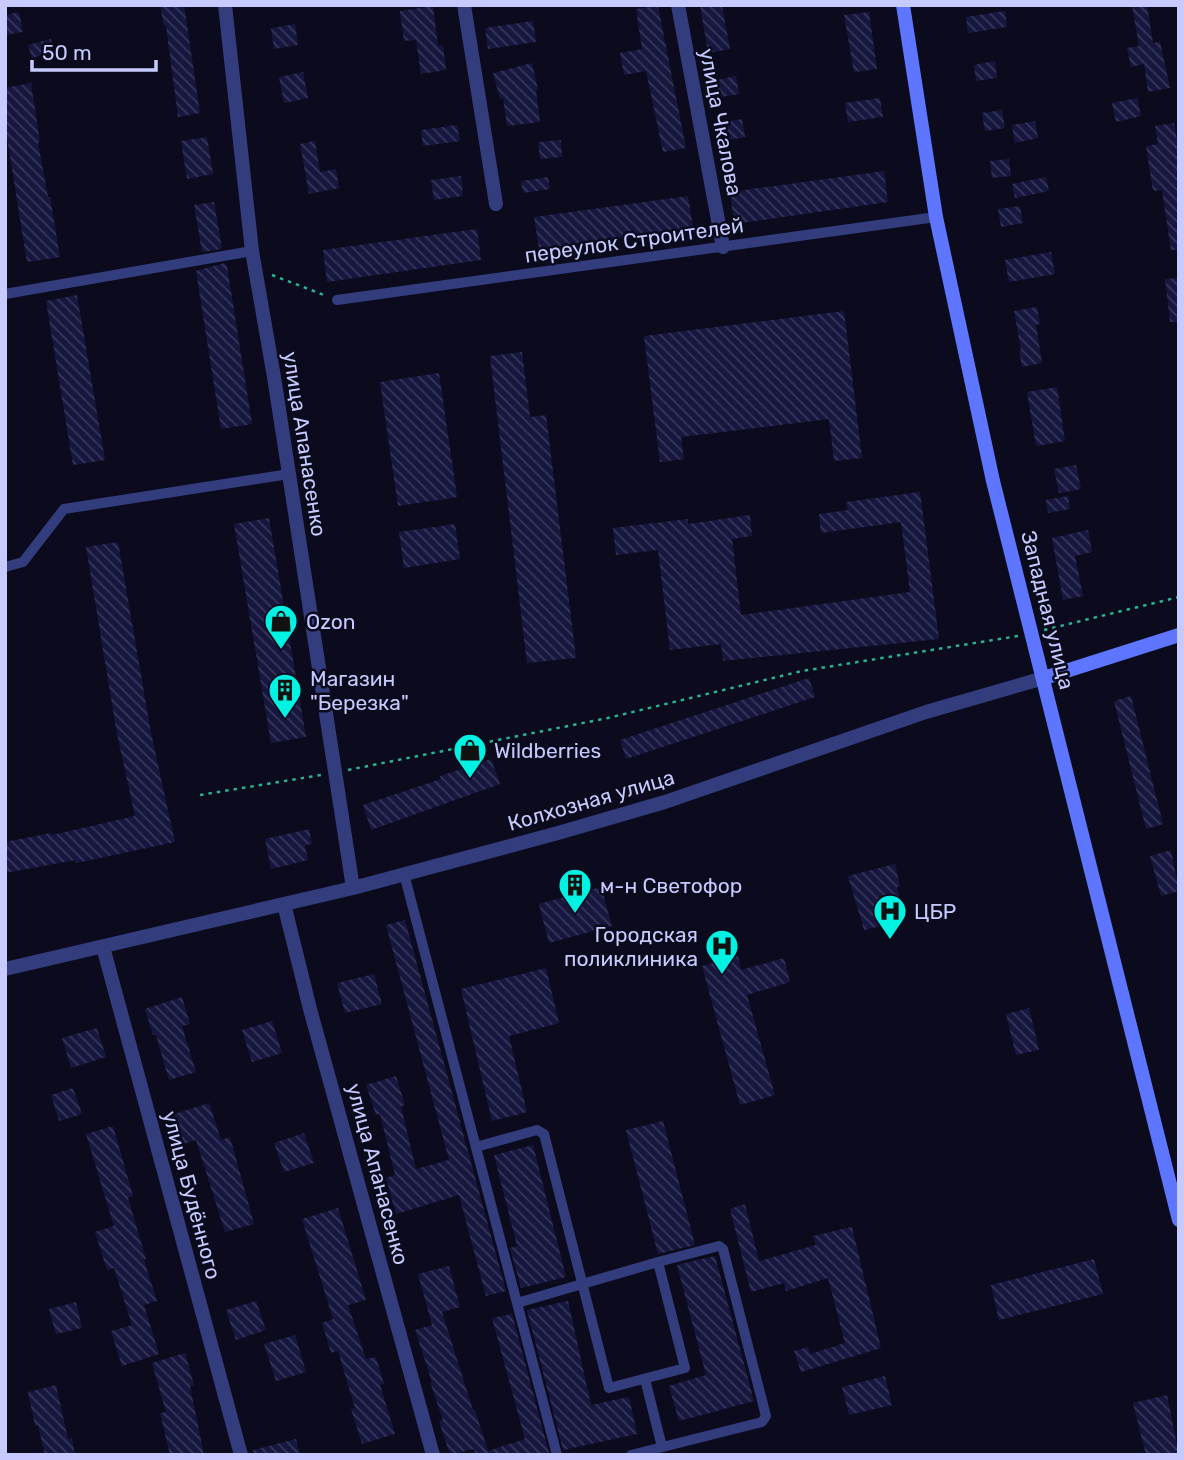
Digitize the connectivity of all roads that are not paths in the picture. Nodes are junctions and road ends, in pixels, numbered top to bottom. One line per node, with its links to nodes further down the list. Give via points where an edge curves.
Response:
1 (225, 5): 8 (street, улица Апанасенко)
2 (464, 5): 5 (street)
3 (678, 5): 7 (street, улица Чкалова)
4 (903, 5): 6 (street, Западная улица)
5 (496, 204)
6 (936, 217): 7 (lane, переулок Строителей); 14 (street, Западная улица, via 993,481)
7 (723, 247): 10 (lane, переулок Строителей)
8 (251, 251): 9 (lane); 11 (street, улица Апанасенко)
9 (5, 294)
10 (337, 300)
11 (289, 474): 12 (lane, via 64,509 23,562); 16 (street, улица Апанасенко)
12 (5, 567)
13 (1179, 635): 14 (street, Колхозная улица)
14 (1044, 678): 15 (street, Колхозная улица, via 926,712 665,802); 21 (street, Западная улица)
15 (404, 874): 16 (street, Колхозная улица); 20 (lane)
16 (353, 888): 17 (street, Колхозная улица)
17 (284, 904): 18 (street, Колхозная улица); 28 (street, улица Апанасенко)
18 (103, 947): 19 (street, Колхозная улица); 27 (street, улица Будённого)
19 (5, 970)
20 (476, 1147): 23 (lane, via 537,1130 544,1134); 24 (lane)
21 (1179, 1220)
22 (658, 1262): 23 (lane); 25 (lane, via 685,1367); 26 (lane, via 719,1246 723,1249 766,1416 762,1422)
23 (581, 1284): 24 (lane); 25 (lane, via 609,1388)
24 (517, 1303): 29 (lane)
25 (645, 1379): 26 (lane)
26 (662, 1447): 30 (lane)
27 (241, 1455)
28 (433, 1455)
29 (557, 1455)
30 (631, 1455)

